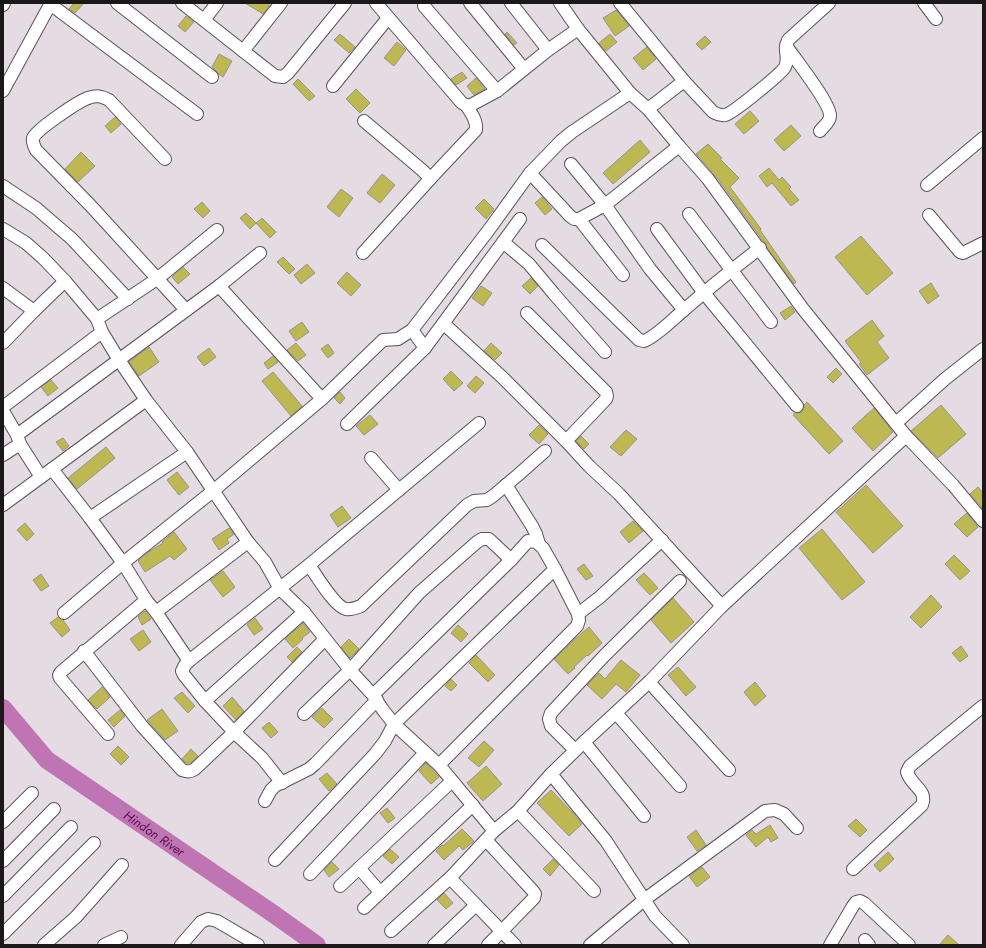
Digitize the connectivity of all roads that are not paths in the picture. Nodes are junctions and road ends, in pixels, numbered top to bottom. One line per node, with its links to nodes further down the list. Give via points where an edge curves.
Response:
1 (117, 3): 23 (street)
2 (182, 3): 17 (street)
3 (218, 3): 17 (street)
4 (280, 3): 21 (street)
5 (345, 3): 21 (street, via 283,77 275,76)
6 (376, 3): 15 (street)
7 (470, 3): 22 (street)
8 (511, 3): 20 (street)
9 (560, 3): 18 (street)
10 (620, 3): 24 (street)
11 (829, 3): 19 (street, via 788,40)
12 (924, 3): 16 (street)
13 (51, 4): 26 (street); 31 (street)
14 (424, 6): 27 (street)
15 (388, 18): 25 (street); 29 (street)
16 (936, 18)
17 (204, 20): 21 (street)
18 (578, 29): 20 (street); 28 (street)
19 (786, 46): 24 (street, via 788,58 785,67 777,76 725,115 713,112); 33 (street, via 822,96 830,112 828,122)
20 (548, 50): 22 (street)
21 (243, 51)
22 (524, 69): 27 (street)
23 (212, 77)
24 (684, 81): 30 (street)
25 (333, 86)
26 (3, 91)
27 (497, 91): 29 (street, via 471,105)
28 (630, 94): 30 (street); 38 (street, via 572,132)
29 (466, 105): 39 (street, via 475,120 476,130)
30 (648, 109): 35 (street)
31 (197, 114)
32 (364, 121): 39 (street)
33 (820, 131)
34 (983, 138): 40 (street)
35 (679, 146): 42 (street); 53 (street, via 708,179)
36 (165, 159): 58 (street, via 109,100 100,96 88,98 60,115 40,130 33,142 36,150)
37 (571, 164): 42 (street)
38 (530, 173): 46 (street, via 570,216); 71 (street)
39 (430, 179): 55 (street)
40 (927, 185)
41 (3, 186): 63 (street, via 36,208 72,239)
42 (605, 205): 46 (street); 65 (street, via 650,269)
43 (689, 214): 56 (street)
44 (929, 215): 51 (street, via 960,252 966,252)
45 (520, 219): 50 (street)
46 (579, 219): 57 (street)
47 (3, 229): 59 (street, via 26,243)
48 (657, 229): 62 (street)
49 (217, 230): 58 (street)
50 (503, 242): 70 (street); 76 (street, via 529,264)
51 (983, 243)
52 (542, 245): 65 (street, via 639,340 648,339)
53 (760, 248): 56 (street); 84 (street, via 803,309)
54 (260, 253): 60 (street)
55 (363, 253)
56 (731, 270): 62 (street); 69 (street)
57 (623, 276)
58 (157, 279): 63 (street); 64 (street)
59 (65, 281): 66 (street); 68 (street)
60 (219, 286): 64 (street); 78 (street)
61 (3, 288): 66 (street)
62 (704, 293): 65 (street); 80 (street)
63 (128, 299): 68 (street)
64 (186, 310): 77 (street)
65 (684, 310)
66 (34, 312): 73 (street)
67 (527, 313): 88 (street, via 606,392 606,399)
68 (97, 319): 72 (street)
69 (771, 322)
70 (444, 324): 74 (street); 88 (street)
71 (412, 330): 74 (street); 78 (street, via 398,339 383,340)
72 (102, 332): 77 (street); 81 (street)
73 (4, 342)
74 (425, 348): 85 (street)
75 (983, 349): 84 (street)
76 (605, 352)
77 (119, 360): 79 (street); 87 (street)
78 (322, 399): 96 (street)
79 (146, 400): 90 (street); 93 (street)
80 (798, 406)
81 (3, 407)
82 (3, 411): 87 (street)
83 (479, 423): 97 (street)
84 (896, 423): 86 (street)
85 (347, 424)
86 (906, 436): 100 (street); 111 (street)
87 (19, 440): 91 (street); 94 (street)
88 (566, 441): 101 (street)
89 (545, 451): 95 (street)
90 (187, 452): 96 (street); 99 (street)
91 (3, 455)
92 (371, 458): 97 (street)
93 (52, 469): 94 (street); 99 (street)
94 (41, 477): 98 (street)
95 (506, 485): 103 (street, via 532,526); 106 (street, via 487,500 467,504 362,606 344,609 336,603)
96 (213, 490): 102 (street); 105 (street)
97 (399, 490): 106 (street)
98 (3, 505)
99 (90, 518): 105 (street)
100 (983, 520)
101 (662, 540): 111 (street); 115 (street)
102 (248, 542): 109 (street, via 265,562); 112 (street)
103 (538, 544): 104 (street, via 528,541); 107 (street)
104 (511, 560): 119 (street, via 489,539 477,542 419,593); 121 (street)
105 (123, 564): 110 (street); 114 (street)
106 (309, 565): 109 (street)
107 (555, 569): 115 (street); 126 (street)
108 (680, 581): 130 (street, via 551,712 551,726)
109 (280, 589): 113 (street); 118 (street)
110 (146, 600): 112 (street); 117 (street)
111 (722, 606): 120 (street)
112 (156, 612): 118 (street)
113 (304, 612): 116 (street); 122 (street)
114 (64, 613)
115 (578, 614): 132 (street, via 577,626)
116 (325, 639): 119 (street); 127 (street)
117 (84, 651): 127 (street, via 142,726 182,770 190,772 195,769); 128 (street, via 59,676)
118 (189, 661): 122 (street, via 182,671)
119 (350, 670): 121 (street); 125 (street)
120 (649, 682): 124 (street); 133 (street)
121 (375, 698): 126 (street); 136 (street, via 315,764)
122 (205, 700): 127 (street)
123 (983, 706): 153 (street, via 910,766 907,772 923,795 922,805)
124 (616, 713): 129 (street); 137 (street)
125 (304, 714)
126 (394, 724): 131 (street); 150 (street, via 375,754)
127 (234, 732): 136 (street, via 262,758)
128 (108, 734)
129 (584, 742): 130 (street); 143 (street)
130 (575, 750): 134 (street)
131 (425, 753): 132 (street); 154 (street)
132 (439, 765): 135 (street)
133 (728, 770)
134 (551, 774): 142 (street); 160 (street, via 606,842)
135 (452, 781): 140 (street); 152 (street)
136 (282, 783): 139 (street, via 271,790)
137 (680, 786)
138 (32, 793): 144 (street)
139 (265, 801)
140 (473, 805): 147 (street); 158 (street)
141 (54, 809): 149 (street)
142 (518, 811): 147 (street); 157 (street)
143 (644, 816)
144 (3, 822)
145 (71, 827): 159 (street)
146 (797, 828): 160 (street, via 784,814 775,810 765,811)
147 (490, 835): 155 (street); 163 (street, via 535,894)
148 (94, 843): 165 (street)
149 (3, 860)
150 (275, 860)
151 (122, 865): 167 (street, via 76,917)
152 (359, 868): 156 (street); 158 (street)
153 (853, 869)
154 (310, 874)
155 (450, 878): 161 (street); 164 (street)
156 (340, 886)
157 (594, 891)
158 (380, 892): 162 (street)
159 (3, 896)
160 (644, 900): 174 (street); 175 (street, via 655,916)
161 (476, 905): 163 (street); 171 (street)
162 (364, 908)
163 (502, 931): 172 (street); 173 (street)
164 (391, 932)
165 (3, 934)
166 (121, 938): 168 (street)
167 (44, 945)
168 (104, 945)
169 (181, 945): 170 (street, via 201,922 208,919 217,921)
170 (258, 945)
171 (434, 945)
172 (488, 945)
173 (515, 945)
174 (590, 945)
175 (683, 945)
176 (830, 945): 177 (street, via 853,906 860,901)
177 (909, 945)

